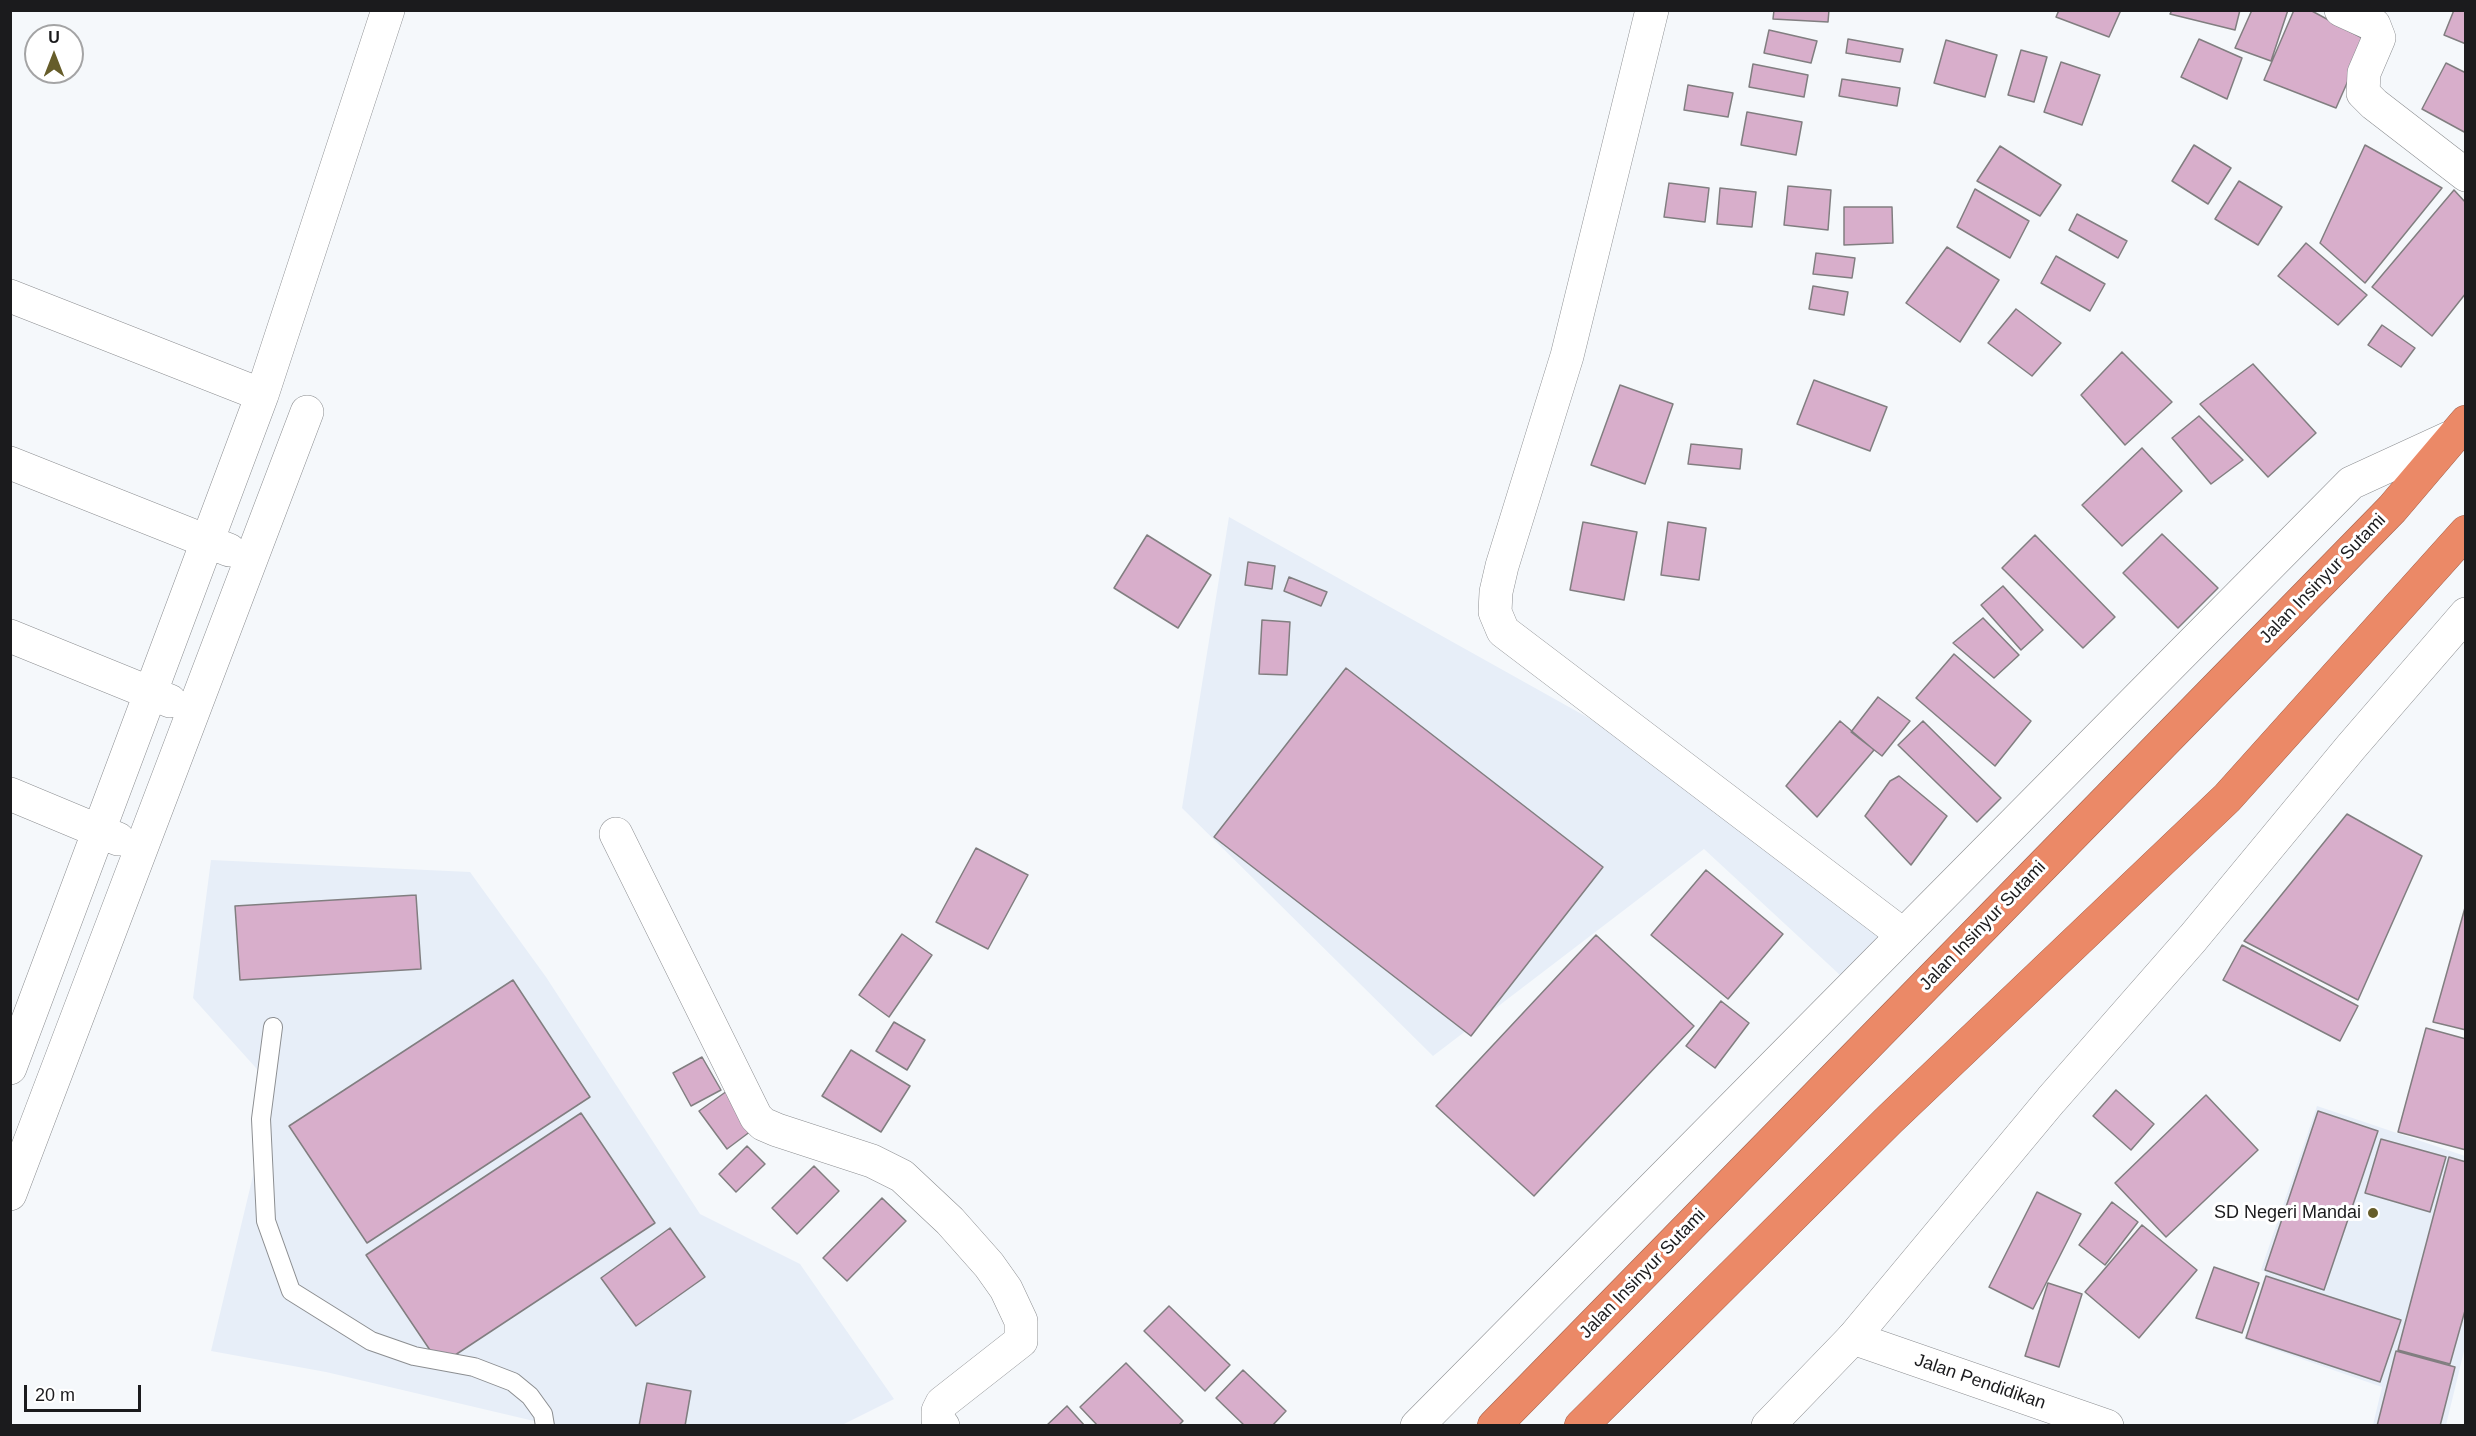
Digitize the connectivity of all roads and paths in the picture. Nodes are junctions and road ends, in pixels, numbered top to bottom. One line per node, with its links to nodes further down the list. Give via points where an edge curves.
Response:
1 (388, 10): 6 (street)
2 (1652, 10): 21 (street, via 1567,356 1502,566 1495,612 1503,631)
3 (2341, 10): 4 (street, via 2374,25 2379,38 2364,74 2363,93)
4 (2466, 175)
5 (10, 296): 6 (street)
6 (262, 394): 11 (street)
7 (307, 412): 12 (street)
8 (2457, 430): 21 (street, via 2351,483); 31 (highway, Jalan Insinyur Sutami, via 2392,509)
9 (10, 463): 11 (street)
10 (2466, 532): 32 (highway, via 2227,798 1890,1119)
11 (208, 541): 12 (street); 15 (street)
12 (252, 559): 16 (street)
13 (2466, 614): 27 (street)
14 (10, 636): 15 (street)
15 (151, 693): 16 (street); 18 (street)
16 (194, 710): 20 (street)
17 (10, 794): 18 (street)
18 (99, 831): 20 (street); 22 (street)
19 (616, 834): 29 (street, via 756,1117 777,1130 872,1161 902,1176 950,1221 1006,1289 1021,1322 1020,1341 942,1404 938,1420)
20 (142, 849): 23 (street)
21 (1902, 934): 30 (street)
22 (24, 994): 23 (street); 25 (street)
23 (79, 1014): 26 (street)
24 (273, 1027): 28 (lane, via 261,1119 266,1221 291,1291 371,1341 414,1356 474,1367 513,1382 530,1396 543,1414)
25 (10, 1068)
26 (12, 1185)
27 (1853, 1338): 33 (street); 34 (street, Jalan Pendidikan)
28 (545, 1425)
29 (943, 1425)
30 (1416, 1425)
31 (1494, 1425)
32 (1581, 1425)
33 (1768, 1425)
34 (2107, 1425)

